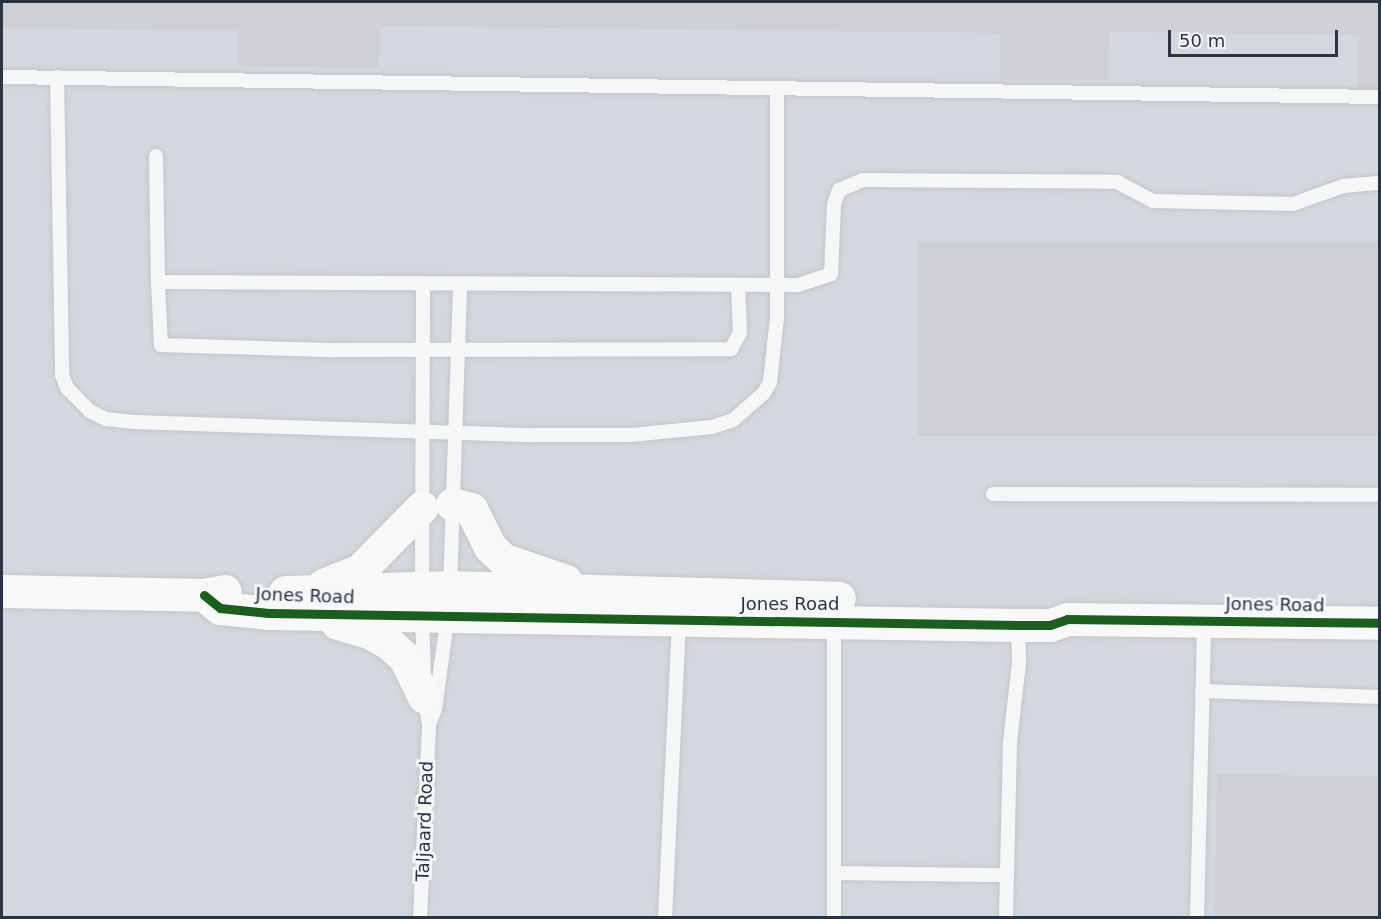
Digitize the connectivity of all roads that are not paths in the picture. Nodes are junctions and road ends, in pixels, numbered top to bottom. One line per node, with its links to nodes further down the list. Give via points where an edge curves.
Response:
1 (2, 77): 2 (lane)
2 (57, 77): 3 (lane); 14 (lane, via 62,375 77,401 106,419 134,422)
3 (777, 89): 4 (lane); 9 (lane)
4 (1380, 97)
5 (156, 156): 7 (lane)
6 (1380, 183): 9 (lane, via 1343,186 1293,204 1153,201 1117,182 862,180 839,190 834,204 831,274 811,284)
7 (158, 282): 8 (lane); 12 (lane, via 161,345)
8 (423, 284): 10 (lane); 12 (lane)
9 (777, 285): 11 (lane); 15 (lane, via 770,382 755,404 733,420 712,427 630,435)
10 (460, 286): 11 (lane); 13 (lane)
11 (738, 286): 13 (lane, via 740,333 731,349)
12 (422, 349): 13 (lane); 14 (lane)
13 (458, 349): 15 (lane)
14 (422, 431): 15 (lane); 18 (lane)
15 (454, 433): 18 (lane)
16 (993, 494): 17 (lane)
17 (1380, 495)
18 (437, 506): 20 (street, via 471,510 490,547 504,560 552,578); 21 (street, via 360,570); 22 (lane); 22 (lane)
19 (2, 591): 21 (street, Jones Road, via 204,595 220,608)
20 (620, 594): 22 (street, Jones Road); 23 (street, Jones Road)
21 (298, 602): 22 (street, Jones Road); 30 (street, via 390,644 405,658)
22 (436, 602): 23 (street, Jones Road); 30 (lane); 30 (lane, via 435,709)
23 (680, 606): 24 (street, Jones Road); 34 (lane)
24 (834, 609): 25 (street, Jones Road); 31 (lane)
25 (1019, 618): 26 (street, Jones Road, via 1050,625 1067,619); 32 (lane)
26 (1204, 621): 27 (street, Jones Road); 28 (lane)
27 (1380, 623)
28 (1202, 691): 29 (lane); 37 (lane)
29 (1380, 698)
30 (426, 710): 33 (lane, Taljaard Road)
31 (834, 873): 32 (lane); 35 (lane)
32 (1007, 875): 36 (lane)
33 (420, 918)
34 (665, 918)
35 (834, 918)
36 (1006, 918)
37 (1197, 918)

